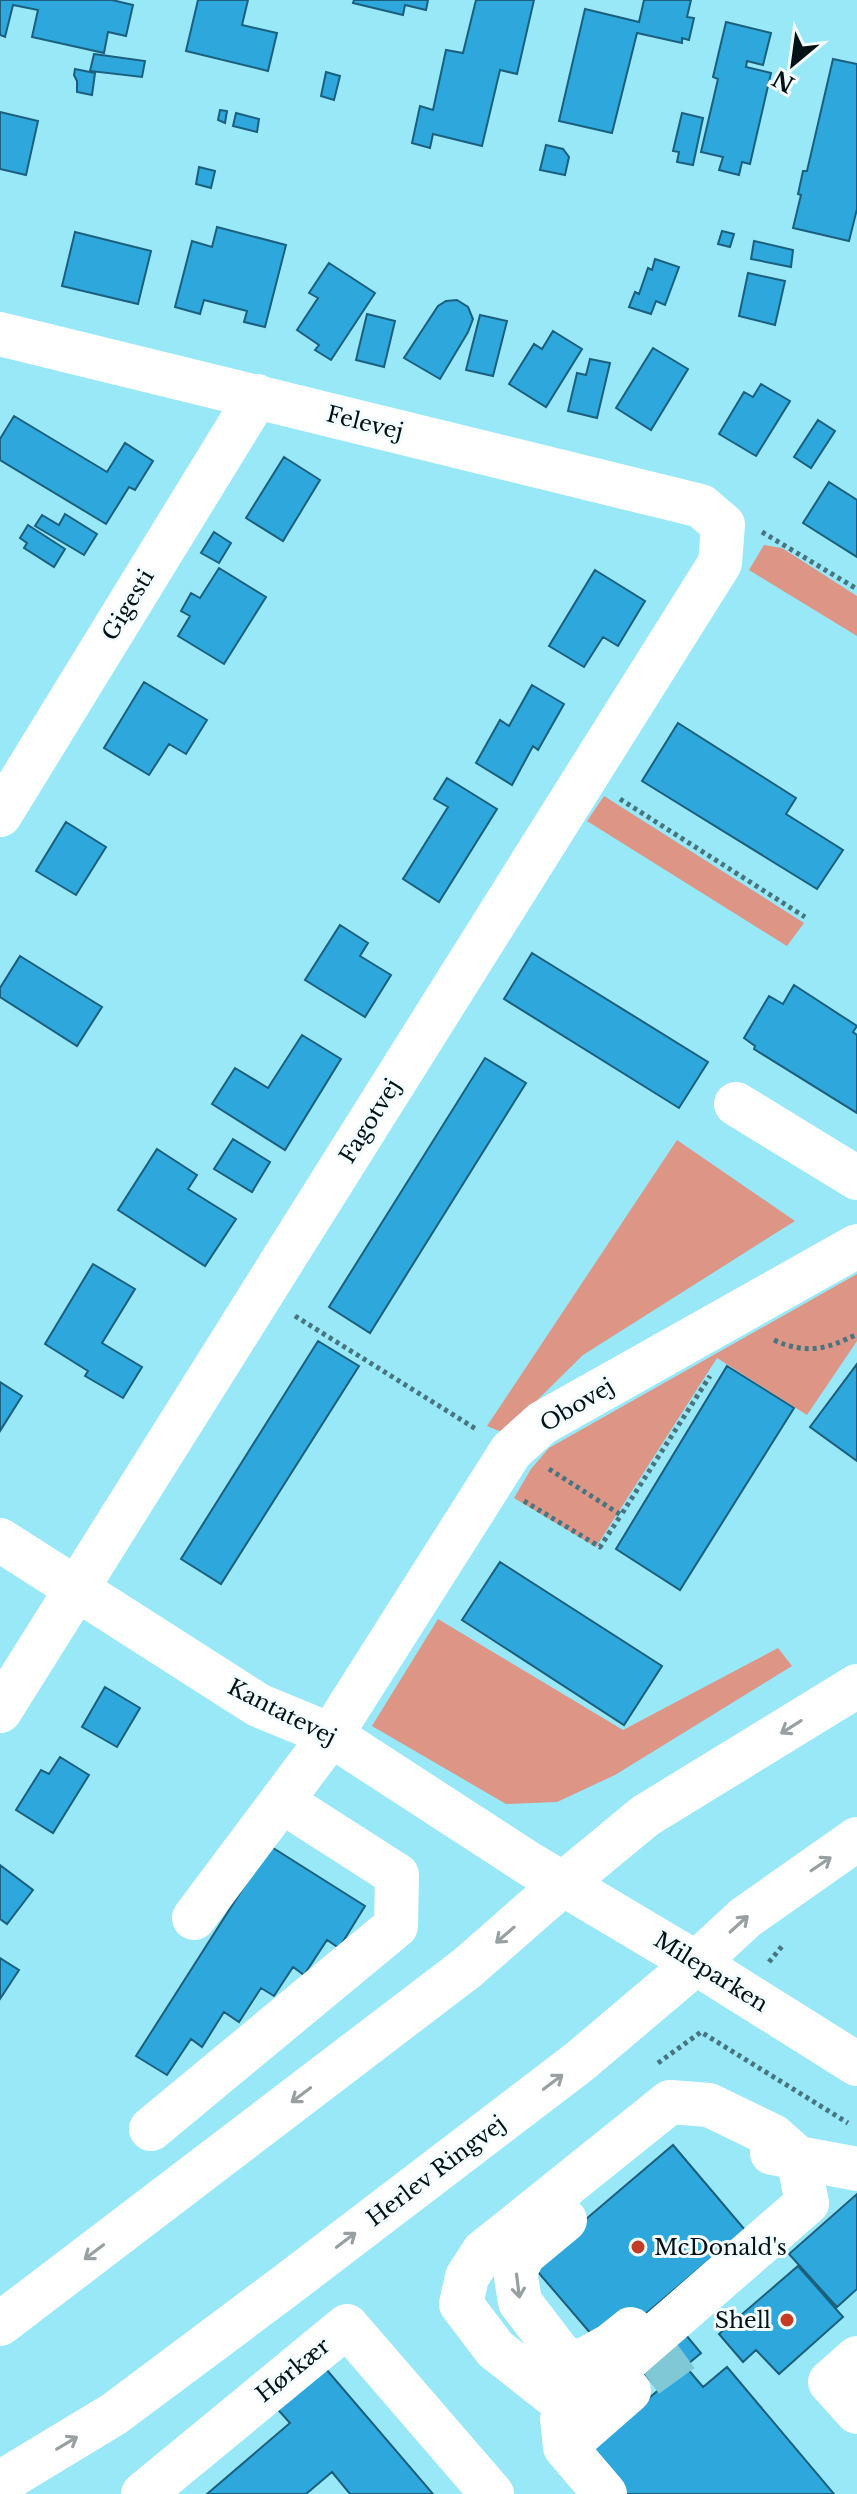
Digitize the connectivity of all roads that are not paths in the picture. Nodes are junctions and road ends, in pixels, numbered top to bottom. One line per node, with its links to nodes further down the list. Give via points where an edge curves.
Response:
1 (0, 334): 2 (street, Felevej)
2 (257, 396): 3 (street, Felevej, via 701,506); 4 (street, Gigesti)
3 (723, 525): 9 (street, Fagotvej, via 720,563)
4 (0, 815)
5 (736, 1104): 6 (street)
6 (857, 1178)
7 (857, 1246): 12 (street, Obovej, via 542,1423 506,1460)
8 (0, 1540): 9 (street, Kantatevej)
9 (77, 1590): 11 (street, Fagotvej); 12 (street, Kantatevej, via 258,1705)
10 (857, 1686): 15 (street, one-way to 15, via 645,1816)
11 (0, 1711)
12 (331, 1735): 13 (street, Obovej); 15 (street, Kantatevej)
13 (283, 1802): 16 (street, Obovej); 19 (street, via 397,1875 396,1926)
14 (857, 1839): 17 (street, Herlev Ringvej, one-way to 14, via 746,1917)
15 (564, 1883): 17 (street, Mileparken); 22 (street, one-way to 22, via 467,1968)
16 (194, 1918)
17 (696, 1963): 18 (street, Mileparken); 29 (street, Herlev Ringvej, one-way to 17, via 114,2414 284,2287 579,2062)
18 (857, 2064)
19 (151, 2129)
20 (857, 2169): 21 (street, via 837,2163)
21 (803, 2181): 21 (street, one-way to 21, via 764,2151 686,2117 524,2254 516,2277 520,2302 562,2357 588,2358 611,2345); 23 (street, via 804,2232); 26 (street, via 582,2399); 26 (street, via 773,2136 709,2105 670,2102 483,2252 467,2277 461,2304 495,2349)
22 (0, 2324)
23 (693, 2342)
24 (857, 2358): 27 (street, via 830,2382)
25 (646, 2376): 28 (street)
26 (561, 2401): 28 (street)
27 (857, 2412)
28 (565, 2447): 32 (street)
29 (0, 2483)
30 (143, 2494): 31 (street, Hørkær, via 347,2326)
31 (492, 2494)
32 (605, 2494)

